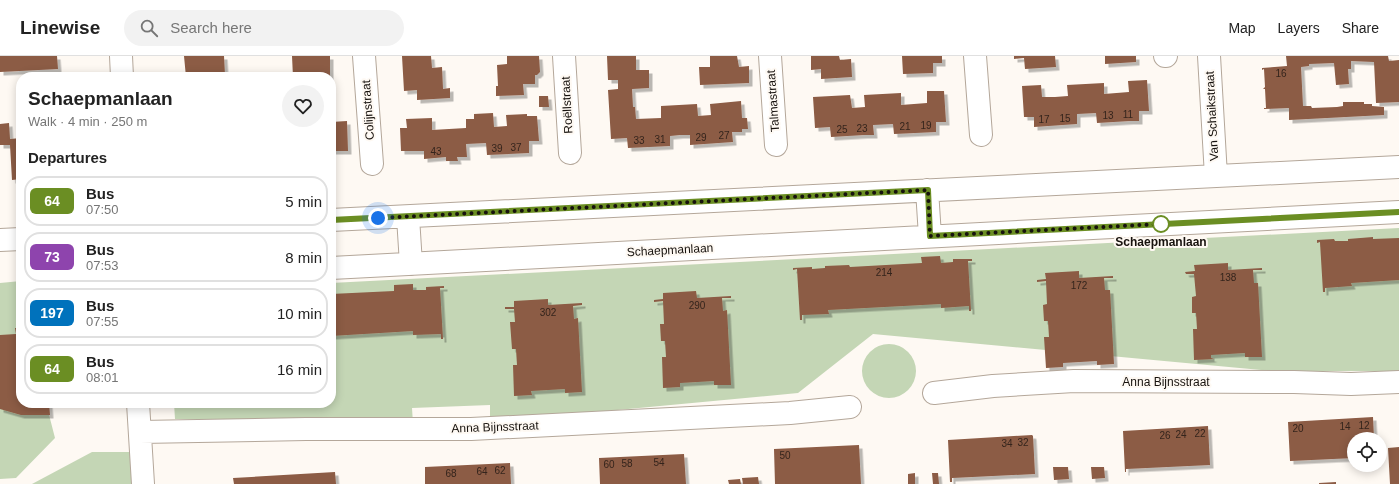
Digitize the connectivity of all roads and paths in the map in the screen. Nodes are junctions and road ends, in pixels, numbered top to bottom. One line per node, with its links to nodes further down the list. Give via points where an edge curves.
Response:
1 (121, 56): 7 (street)
2 (364, 56): 11 (street, Colijnstraat)
3 (564, 56): 10 (street, Roëllstraat)
4 (770, 56): 9 (street, Talmastraat)
5 (975, 56): 8 (street)
6 (1209, 56): 13 (street, Van Schaikstraat)
7 (122, 72)
8 (980, 135)
9 (776, 145)
10 (570, 153)
11 (372, 164)
12 (1399, 167): 13 (street)
13 (1216, 176): 14 (street)
14 (928, 190): 16 (street); 18 (street)
15 (1399, 212): 18 (street, Schaepmanlaan)
16 (408, 217): 17 (street); 21 (street)
17 (336, 220)
18 (930, 236): 21 (street, Schaepmanlaan)
19 (16, 239): 20 (street)
20 (0, 240)
21 (411, 264): 22 (street, Schaepmanlaan)
22 (336, 268)
23 (1399, 382): 24 (street, Anna Bijnsstraat, via 1074,382 993,386)
24 (934, 393)
25 (850, 407): 27 (street, Anna Bijnsstraat, via 790,413 471,428)
26 (138, 408): 27 (street)
27 (140, 432): 28 (street)
28 (143, 484)

